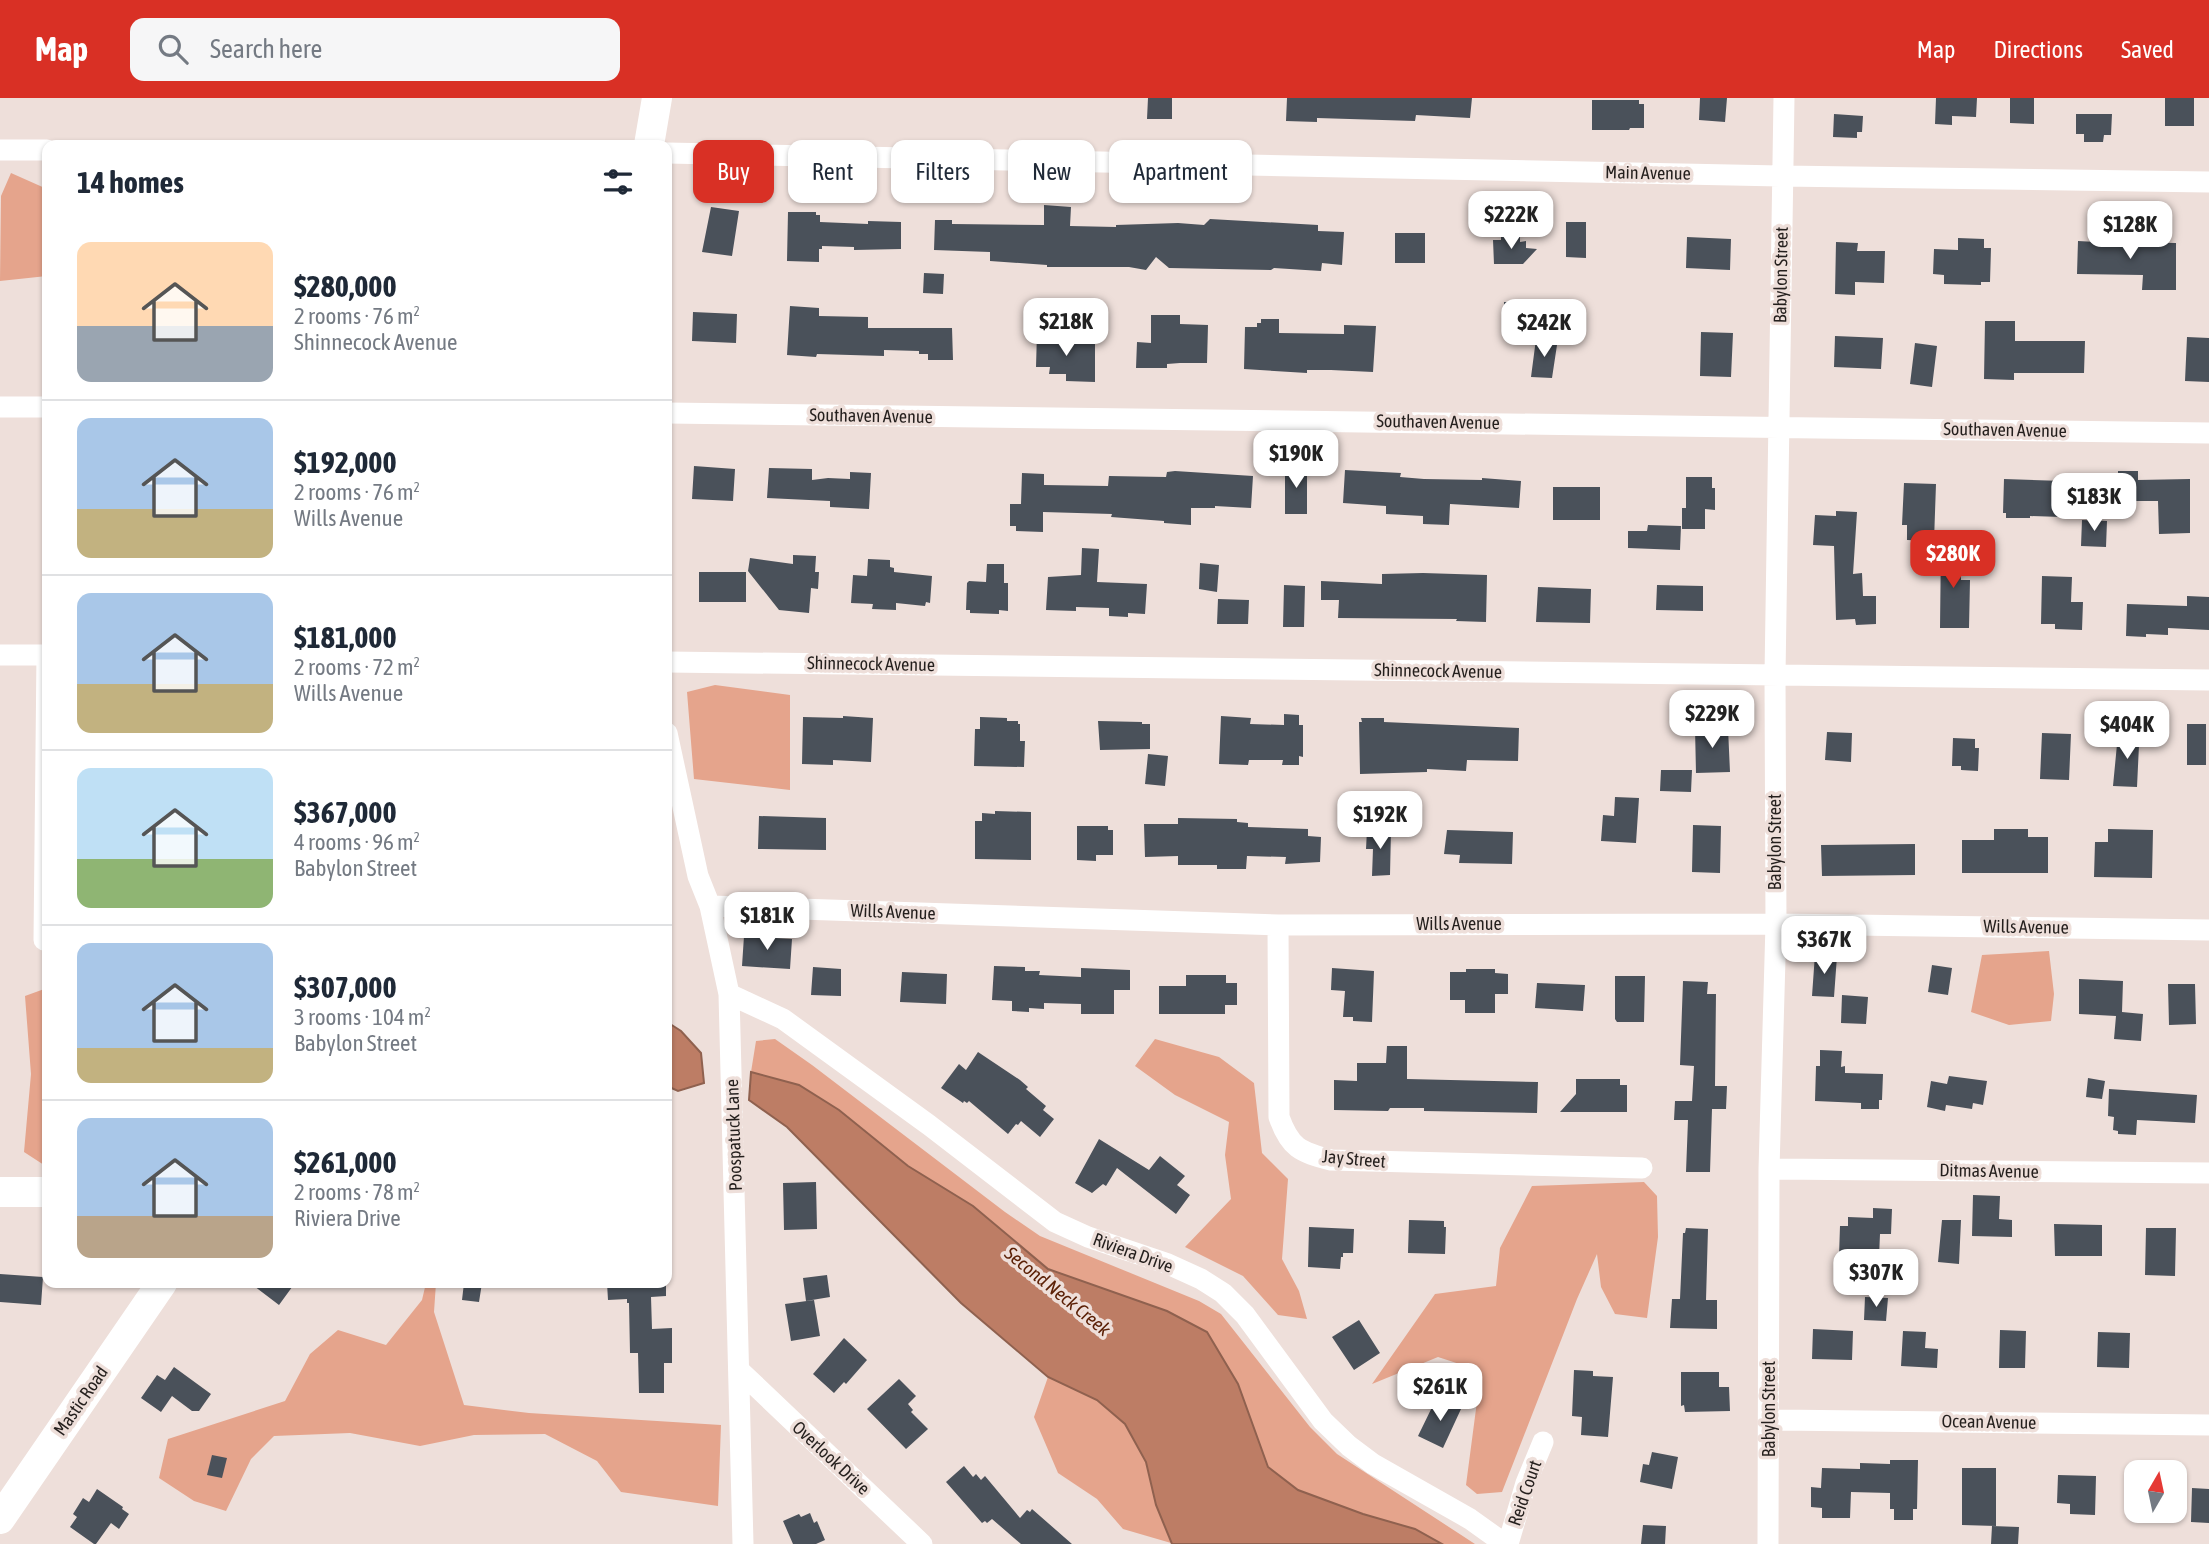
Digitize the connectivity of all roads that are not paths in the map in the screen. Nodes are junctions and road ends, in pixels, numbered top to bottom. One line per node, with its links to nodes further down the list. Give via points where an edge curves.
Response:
1 (657, 98): 3 (main road)
2 (1784, 98): 7 (street, Babylon Street)
3 (650, 140)
4 (0, 150): 5 (street)
5 (42, 150)
6 (672, 153): 7 (street, Main Avenue)
7 (1783, 176): 8 (street, Main Avenue); 12 (street, Babylon Street)
8 (2209, 181)
9 (0, 407): 10 (street)
10 (42, 407)
11 (672, 413): 12 (street, Southaven Avenue)
12 (1779, 426): 13 (street, Southaven Avenue); 17 (street, Babylon Street)
13 (2209, 433)
14 (0, 655): 15 (street)
15 (42, 655)
16 (672, 662): 17 (street, Shinnecock Avenue)
17 (1775, 675): 18 (street, Shinnecock Avenue); 21 (street, Babylon Street)
18 (2209, 680)
19 (672, 756): 20 (street, Poospatuck Lane, via 698,876)
20 (710, 906): 22 (street, Wills Avenue); 24 (street, Poospatuck Lane)
21 (1776, 924): 22 (street, Wills Avenue); 23 (street, Wills Avenue); 26 (street, Babylon Street)
22 (1279, 925): 25 (street, Jay Street, via 1279,1117 1287,1138 1307,1153 1331,1160)
23 (2209, 930)
24 (729, 994): 31 (street, Poospatuck Lane); 38 (street, Riviera Drive, via 783,1019 1055,1222 1168,1264 1223,1293 1245,1315 1323,1421 1349,1446)
25 (1642, 1168)
26 (1769, 1169): 27 (street, Ditmas Avenue); 32 (street, Babylon Street)
27 (2209, 1173)
28 (0, 1192): 29 (main road)
29 (42, 1192)
30 (160, 1288): 35 (main road, Mastic Road)
31 (741, 1372): 36 (street, Poospatuck Lane); 37 (street, Overlook Drive)
32 (1769, 1420): 33 (street, Ocean Avenue); 39 (street, Babylon Street)
33 (2209, 1425)
34 (1543, 1442): 38 (street, Reid Court)
35 (0, 1519)
36 (743, 1544)
37 (922, 1544)
38 (1506, 1544)
39 (1768, 1544)

